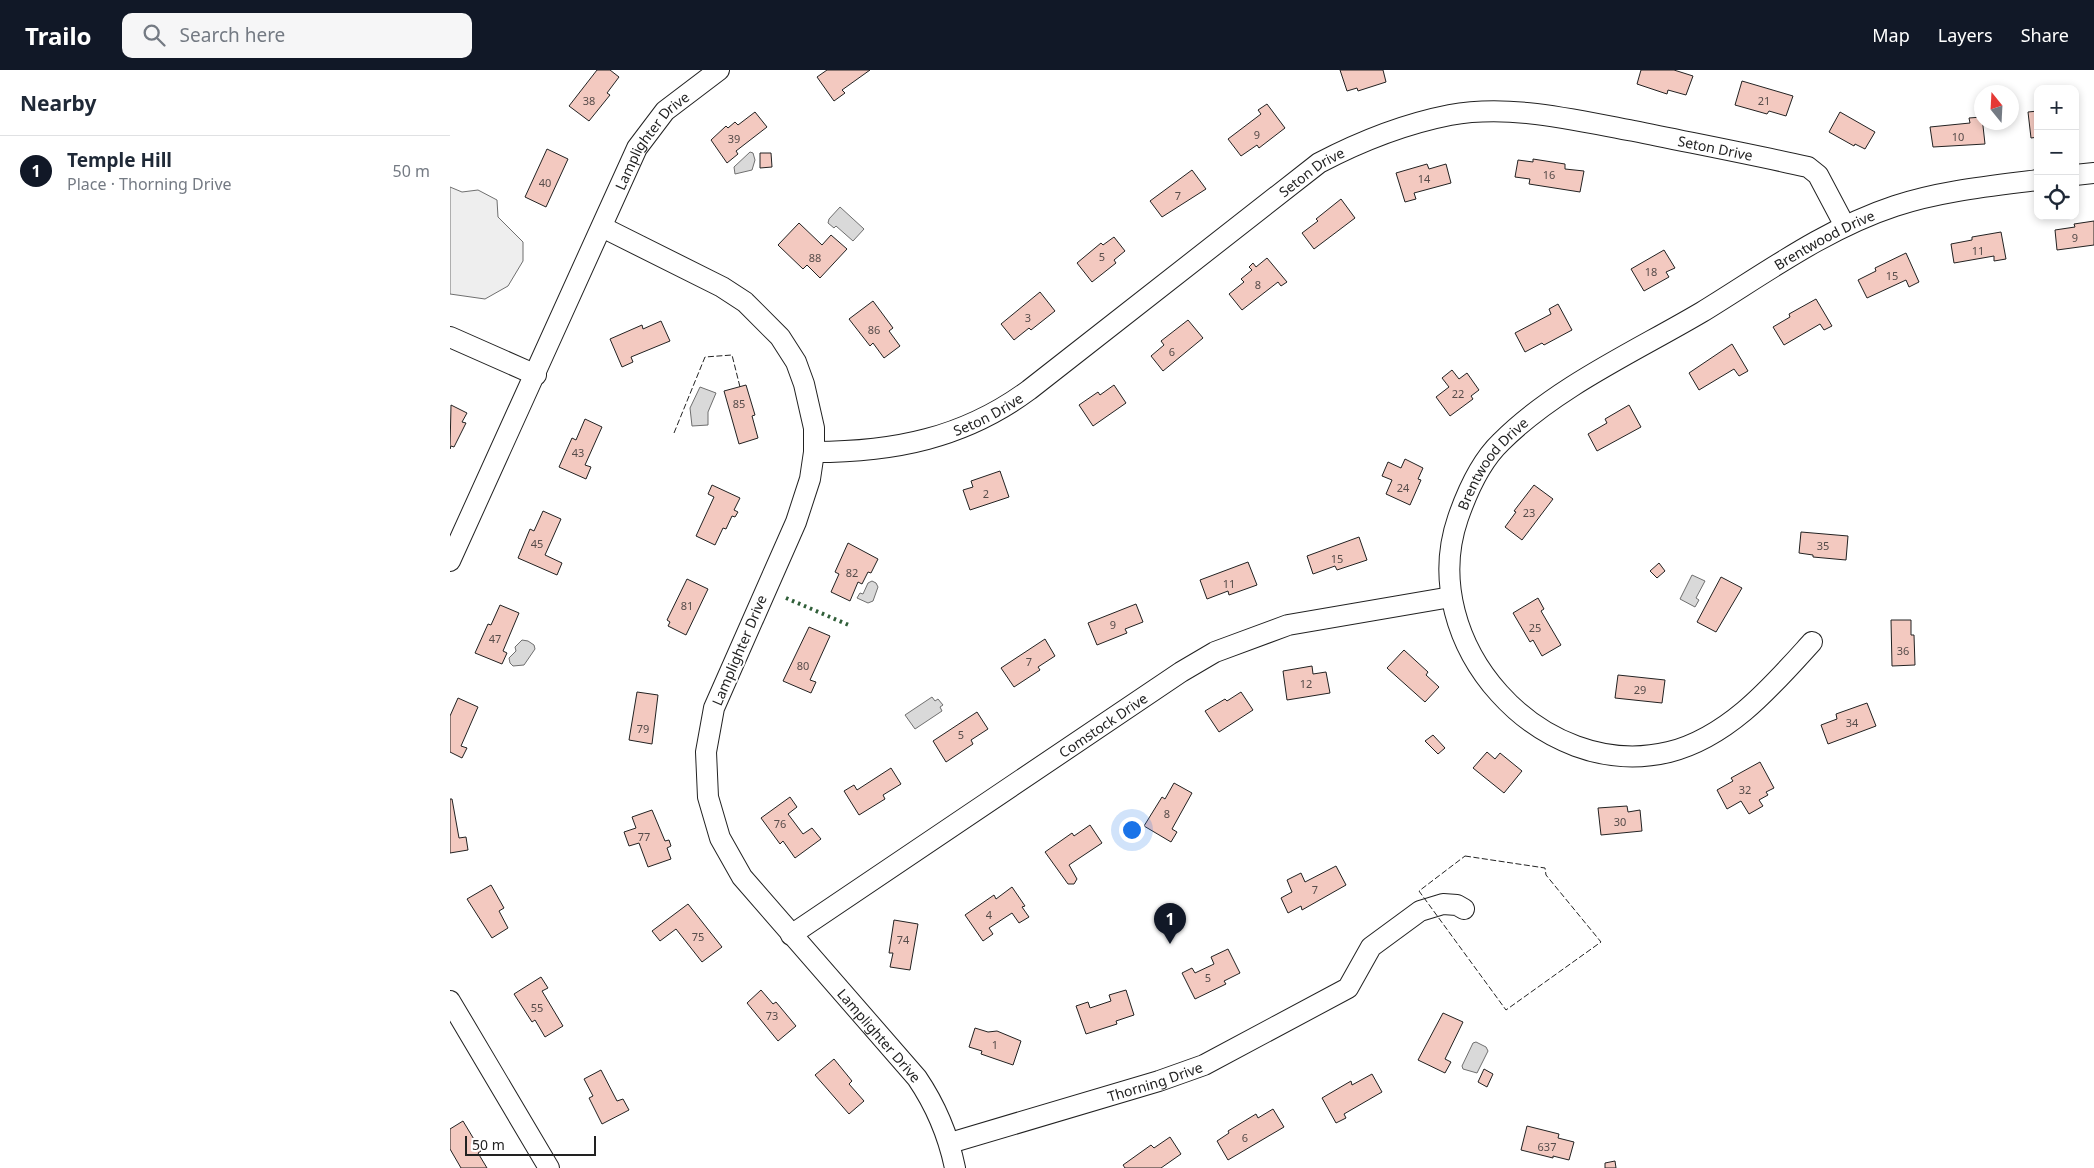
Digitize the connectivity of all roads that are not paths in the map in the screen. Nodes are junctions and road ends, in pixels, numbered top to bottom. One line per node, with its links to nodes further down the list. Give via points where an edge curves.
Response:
1 (719, 70): 6 (street, Lamplighter Drive, via 661,116 637,148)
2 (2094, 173): 3 (street)
3 (2079, 175)
4 (2034, 181): 5 (street, Brentwood Drive, via 1896,206)
5 (1845, 226): 9 (street, Seton Drive, via 1818,175 1808,167 1559,117 1505,111 1451,115 1356,144 1319,163 1029,390 989,417 951,433 900,446); 11 (street, Brentwood Drive, via 1571,388 1523,421 1498,445 1476,478 1457,520 1451,559)
6 (602, 227): 8 (street, Lamplighter Drive); 9 (street, Lamplighter Drive, via 722,287 745,302 775,331 796,362 804,384 814,428)
7 (450, 337): 8 (street)
8 (536, 375): 10 (street, Lamplighter Drive)
9 (814, 452): 14 (street, Lamplighter Drive, via 810,479 796,522 720,690 706,752 708,797 720,838 742,877)
10 (450, 561)
11 (1451, 597): 12 (street, Brentwood Drive, via 1474,658 1508,704 1557,739 1593,753 1613,756 1670,752 1712,733 1746,709); 14 (street, Comstock Drive, via 1288,625 1215,652 1174,676)
12 (1812, 642)
13 (1464, 909): 16 (street, Thorning Drive, via 1443,904 1414,916 1371,947 1348,988 1204,1065)
14 (791, 935): 16 (street, Lamplighter Drive, via 917,1078 935,1106)
15 (450, 1001): 17 (street)
16 (950, 1143): 18 (street, Lamplighter Drive)
17 (549, 1168)
18 (955, 1168)

